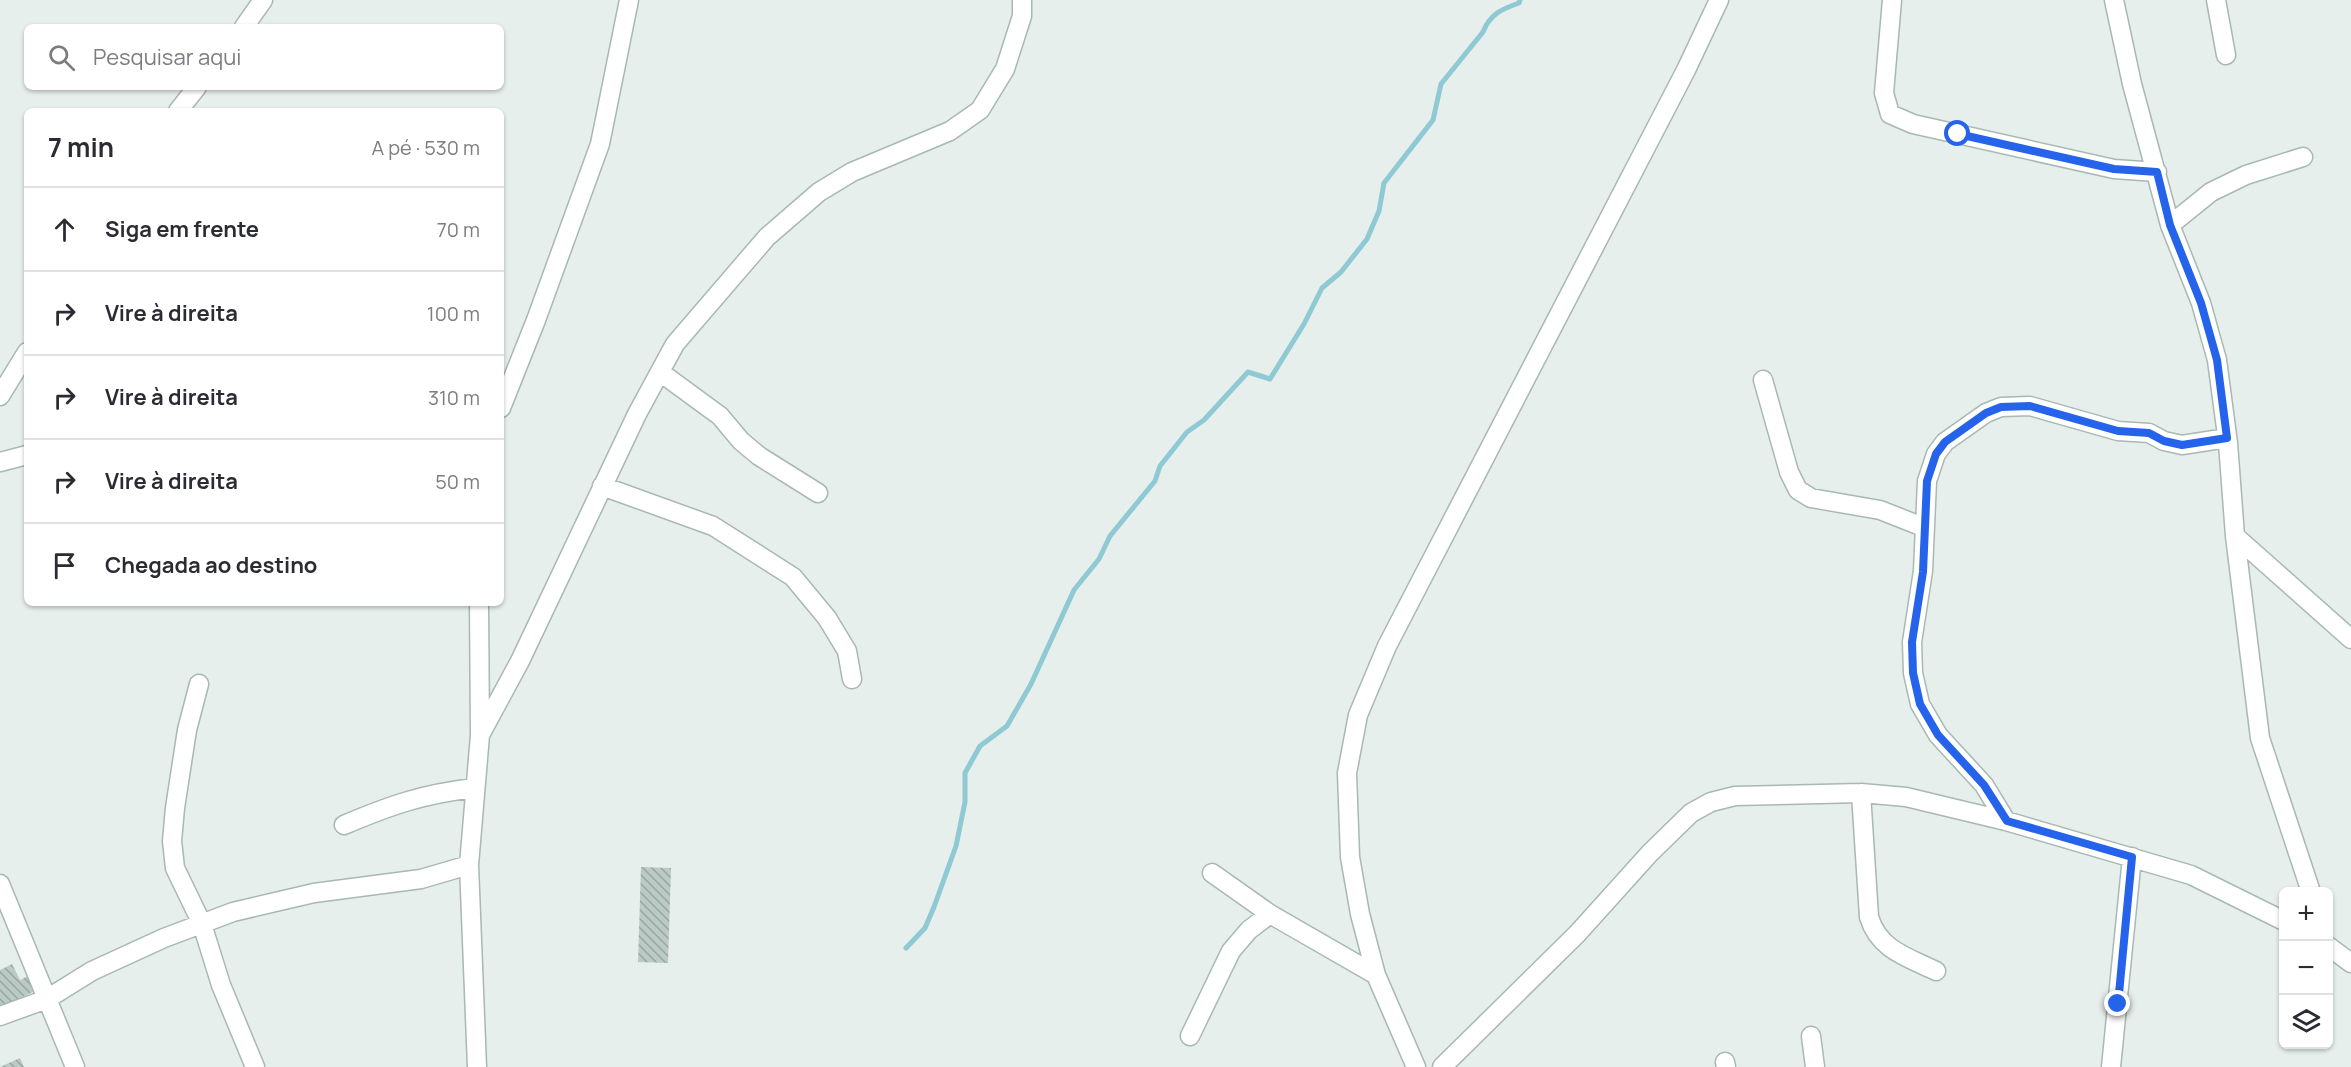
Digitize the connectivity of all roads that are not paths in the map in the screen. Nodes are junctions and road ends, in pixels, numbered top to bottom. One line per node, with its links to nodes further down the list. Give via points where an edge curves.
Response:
1 (263, 0): 8 (street)
2 (629, 0): 19 (street, via 600,144)
3 (1022, 0): 16 (street, via 1022,16 1005,69 980,110 950,131 852,172 819,192 767,237 726,282 675,344)
4 (1719, 0): 47 (street, via 1402,616 1358,715 1347,773 1350,857)
5 (1892, 0): 13 (street, via 1884,93 1890,114 1913,124 2114,169)
6 (2114, 0): 13 (street)
7 (2216, 0): 9 (street)
8 (246, 24)
9 (2226, 55)
10 (195, 90): 11 (street)
11 (180, 108)
12 (2303, 157): 14 (street, via 2246,175 2211,192)
13 (2157, 172): 14 (street)
14 (2170, 225): 20 (street, via 2201,303 2217,360)
15 (24, 357): 18 (street)
16 (660, 372): 23 (street); 24 (street, via 720,416 759,456)
17 (1763, 380): 25 (street, via 1789,472 1798,490 1811,498 1880,510)
18 (0, 396)
19 (504, 400)
20 (2227, 438): 25 (street, via 2182,445 2149,433 2118,431 2030,406 2001,407 1945,442 1936,454 1927,481); 26 (street)
21 (24, 456): 22 (street)
22 (0, 462)
23 (603, 486): 29 (street, via 713,526 793,577 827,618 847,651); 31 (street, via 520,661)
24 (818, 493)
25 (1923, 527): 34 (street, via 1923,572 1912,642 1920,704 1938,735 1984,785)
26 (2235, 536): 28 (street); 40 (street, via 2260,738)
27 (479, 606): 31 (street)
28 (2351, 639)
29 (852, 679)
30 (199, 684): 43 (street, via 187,730 172,841 175,868)
31 (480, 735): 32 (street)
32 (474, 788): 35 (street, via 429,794); 37 (street)
33 (1861, 793): 34 (street, via 1906,797); 46 (street, via 1873,930 1886,948); 56 (street, via 1735,796 1711,802 1691,813 1569,942)
34 (2007, 821): 36 (street)
35 (344, 825)
36 (2132, 857): 42 (street, via 2192,875); 58 (street)
37 (469, 865): 43 (street, via 421,879 314,893 233,912); 54 (street)
38 (1212, 873): 41 (street)
39 (0, 885): 48 (street)
40 (2310, 887)
41 (1270, 914): 47 (street); 50 (street, via 1231,951)
42 (2279, 919)
43 (202, 924): 48 (street, via 92,971); 53 (street, via 221,985)
44 (2333, 950): 45 (street)
45 (2351, 963)
46 (1936, 971)
47 (1376, 975): 55 (street)
48 (47, 999): 49 (street); 52 (street)
49 (0, 1016)
50 (1190, 1036)
51 (1811, 1036): 57 (street)
52 (75, 1067)
53 (255, 1067)
54 (477, 1067)
55 (1416, 1067)
56 (1442, 1067)
57 (1815, 1067)
58 (2111, 1067)

